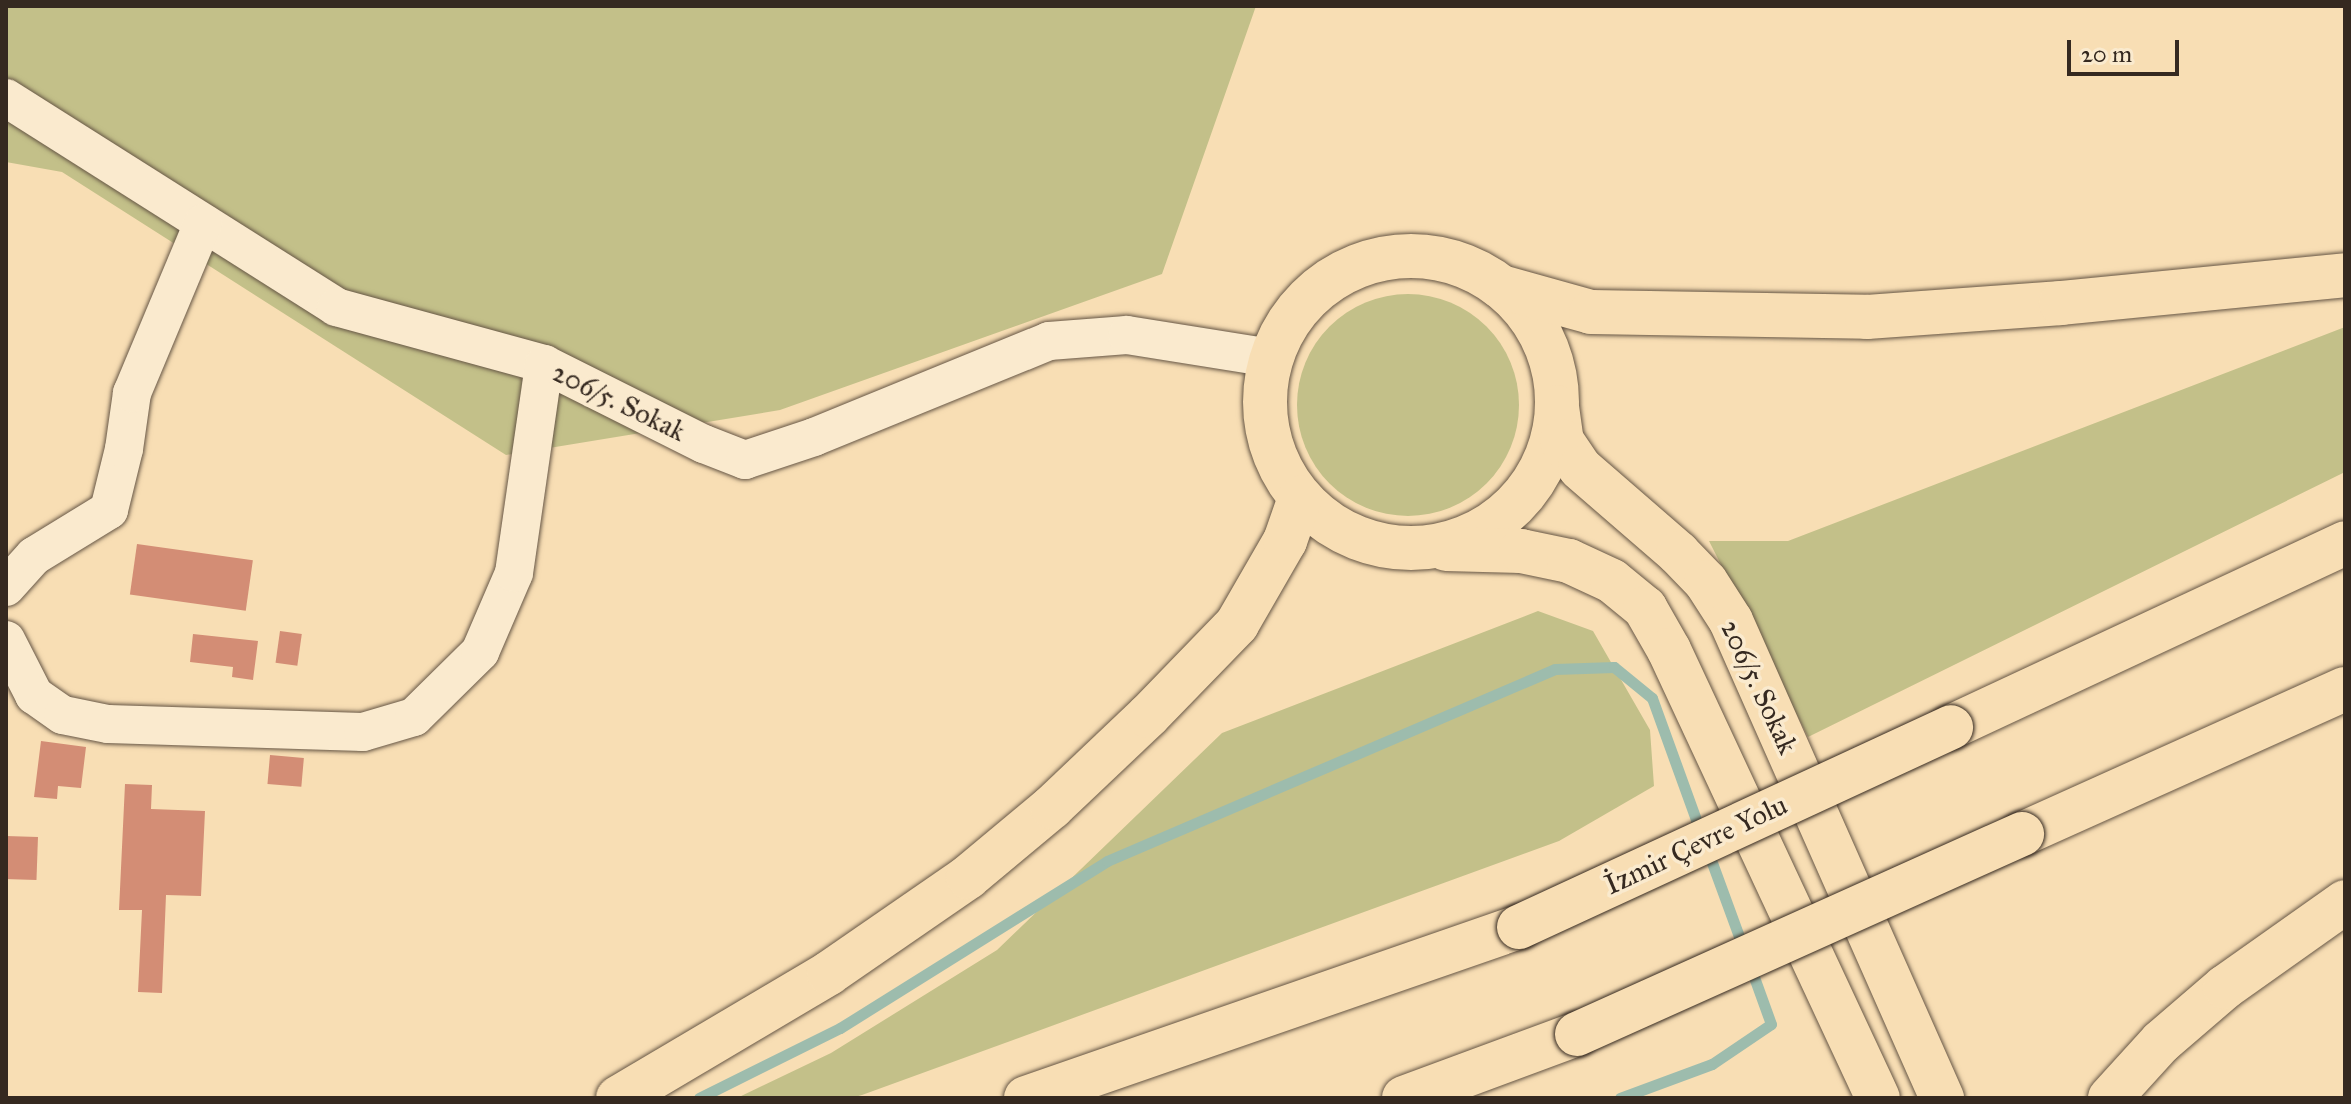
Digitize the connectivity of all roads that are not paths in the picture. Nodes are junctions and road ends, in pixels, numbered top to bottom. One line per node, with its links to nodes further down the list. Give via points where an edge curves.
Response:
1 (6, 98): 2 (street, 206/5. Sokak)
2 (203, 223): 6 (street, 206/5. Sokak, via 336,307); 11 (street, via 132,393 109,510 34,556)
3 (2345, 275): 4 (main road, via 1867,317 1591,312)
4 (1501, 287): 5 (main road, via 1451,262 1395,257 1368,263 1319,289 1298,309); 7 (main road, 206/5. Sokak, via 1537,328 1555,380)
5 (1271, 358): 6 (street, 206/5. Sokak, via 1127,335 1049,341 745,460); 8 (main road, via 1265,394 1267,432 1280,467)
6 (544, 364): 12 (street, via 514,573 480,652 414,717 363,732 108,724 63,715 34,695)
7 (1557, 407): 10 (main road, via 1544,463 1510,510 1460,540); 19 (main road, 206/5. Sokak, via 1562,441 1580,468 1678,553 1706,582 1731,621)
8 (1300, 498): 10 (main road, via 1346,534); 15 (main road, via 1285,541 1237,624 1052,807 968,877 829,973)
9 (2345, 543): 16 (main road, İzmir Çevre Yolu, bridge, via 1519,927)
10 (1403, 548): 18 (main road, via 1521,551 1569,561 1612,581 1645,608)
11 (6, 587)
12 (6, 640)
13 (2345, 689): 17 (main road, bridge, via 1577,1034)
14 (2345, 902): 20 (main road, via 2225,987 2161,1042)
15 (618, 1098)
16 (1026, 1098)
17 (1404, 1098)
18 (1878, 1098)
19 (1942, 1098)
20 (2110, 1098)

